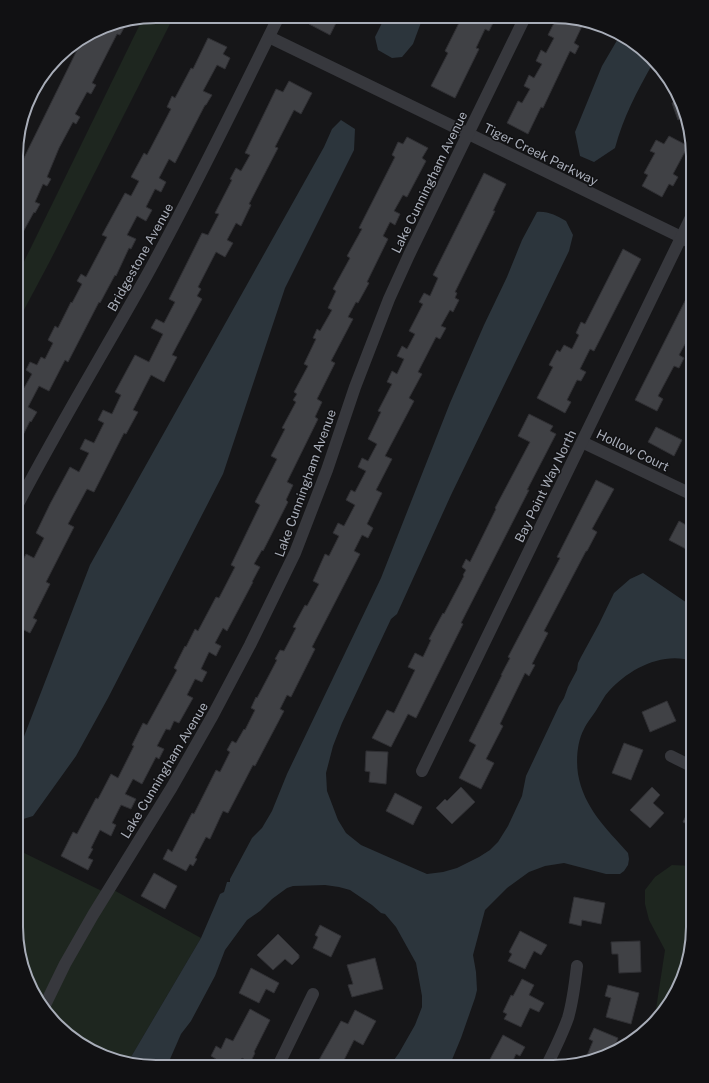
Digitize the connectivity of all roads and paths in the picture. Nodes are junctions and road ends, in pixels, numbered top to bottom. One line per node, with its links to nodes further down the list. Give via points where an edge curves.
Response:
1 (276, 23): 3 (street, Bridgestone Avenue)
2 (522, 23): 4 (street, Lake Cunningham Avenue)
3 (269, 37): 4 (street, Tiger Creek Parkway); 10 (street, Bridgestone Avenue, via 147,275)
4 (468, 134): 6 (street, Tiger Creek Parkway); 16 (street, Lake Cunningham Avenue, via 389,299 292,560 214,716 93,915)
5 (686, 227): 6 (street, Bay Point Way North)
6 (681, 237): 7 (street, Tiger Creek Parkway); 8 (street, Bay Point Way North)
7 (686, 240)
8 (582, 442): 9 (street, Hollow Court); 13 (street, Bay Point Way North)
9 (686, 492)
10 (23, 494)
11 (672, 756): 12 (street)
12 (686, 763)
13 (422, 771)
14 (577, 966): 18 (street, via 568,1017)
15 (313, 994): 17 (street)
16 (46, 1002)
17 (281, 1060)
18 (550, 1060)

